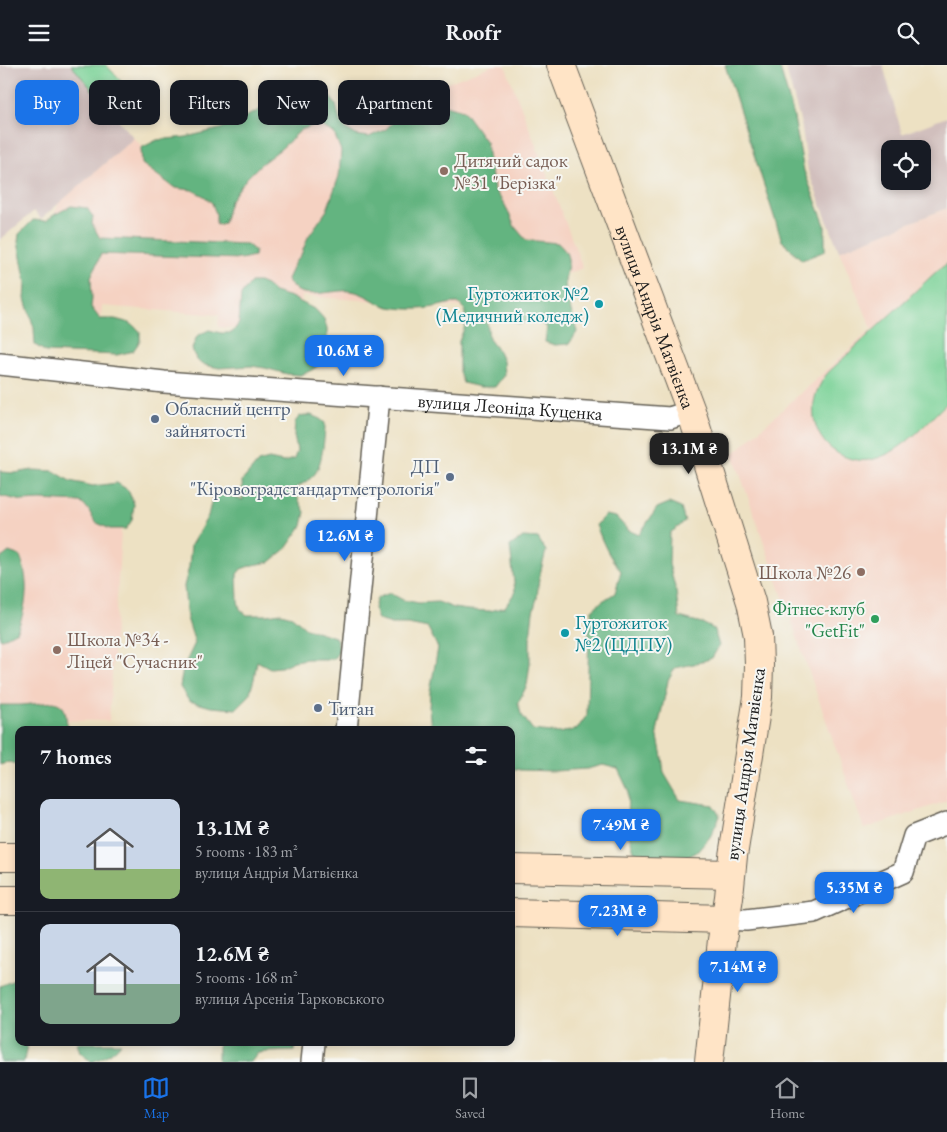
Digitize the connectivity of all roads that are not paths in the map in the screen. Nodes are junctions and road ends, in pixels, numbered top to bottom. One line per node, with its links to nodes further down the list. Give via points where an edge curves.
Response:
1 (561, 65): 4 (street, вулиця Андрія Матвієнка)
2 (0, 364): 3 (street, вулиця Леоніда Куценка, via 164,382)
3 (379, 397): 4 (street, вулиця Леоніда Куценка, via 670,417); 5 (street)
4 (691, 411): 10 (street, вулиця Андрія Матвієнка, via 751,602 758,636 758,697)
5 (346, 726)
6 (947, 823): 10 (street, via 914,836 903,872 814,912 746,920)
7 (0, 857): 8 (street)
8 (15, 857)
9 (515, 870): 10 (street)
10 (728, 897): 13 (street); 16 (street, вулиця Андрія Матвієнка)
11 (0, 900): 12 (street)
12 (15, 900)
13 (515, 913)
14 (314, 1046): 15 (street)
15 (312, 1062)
16 (709, 1062)

